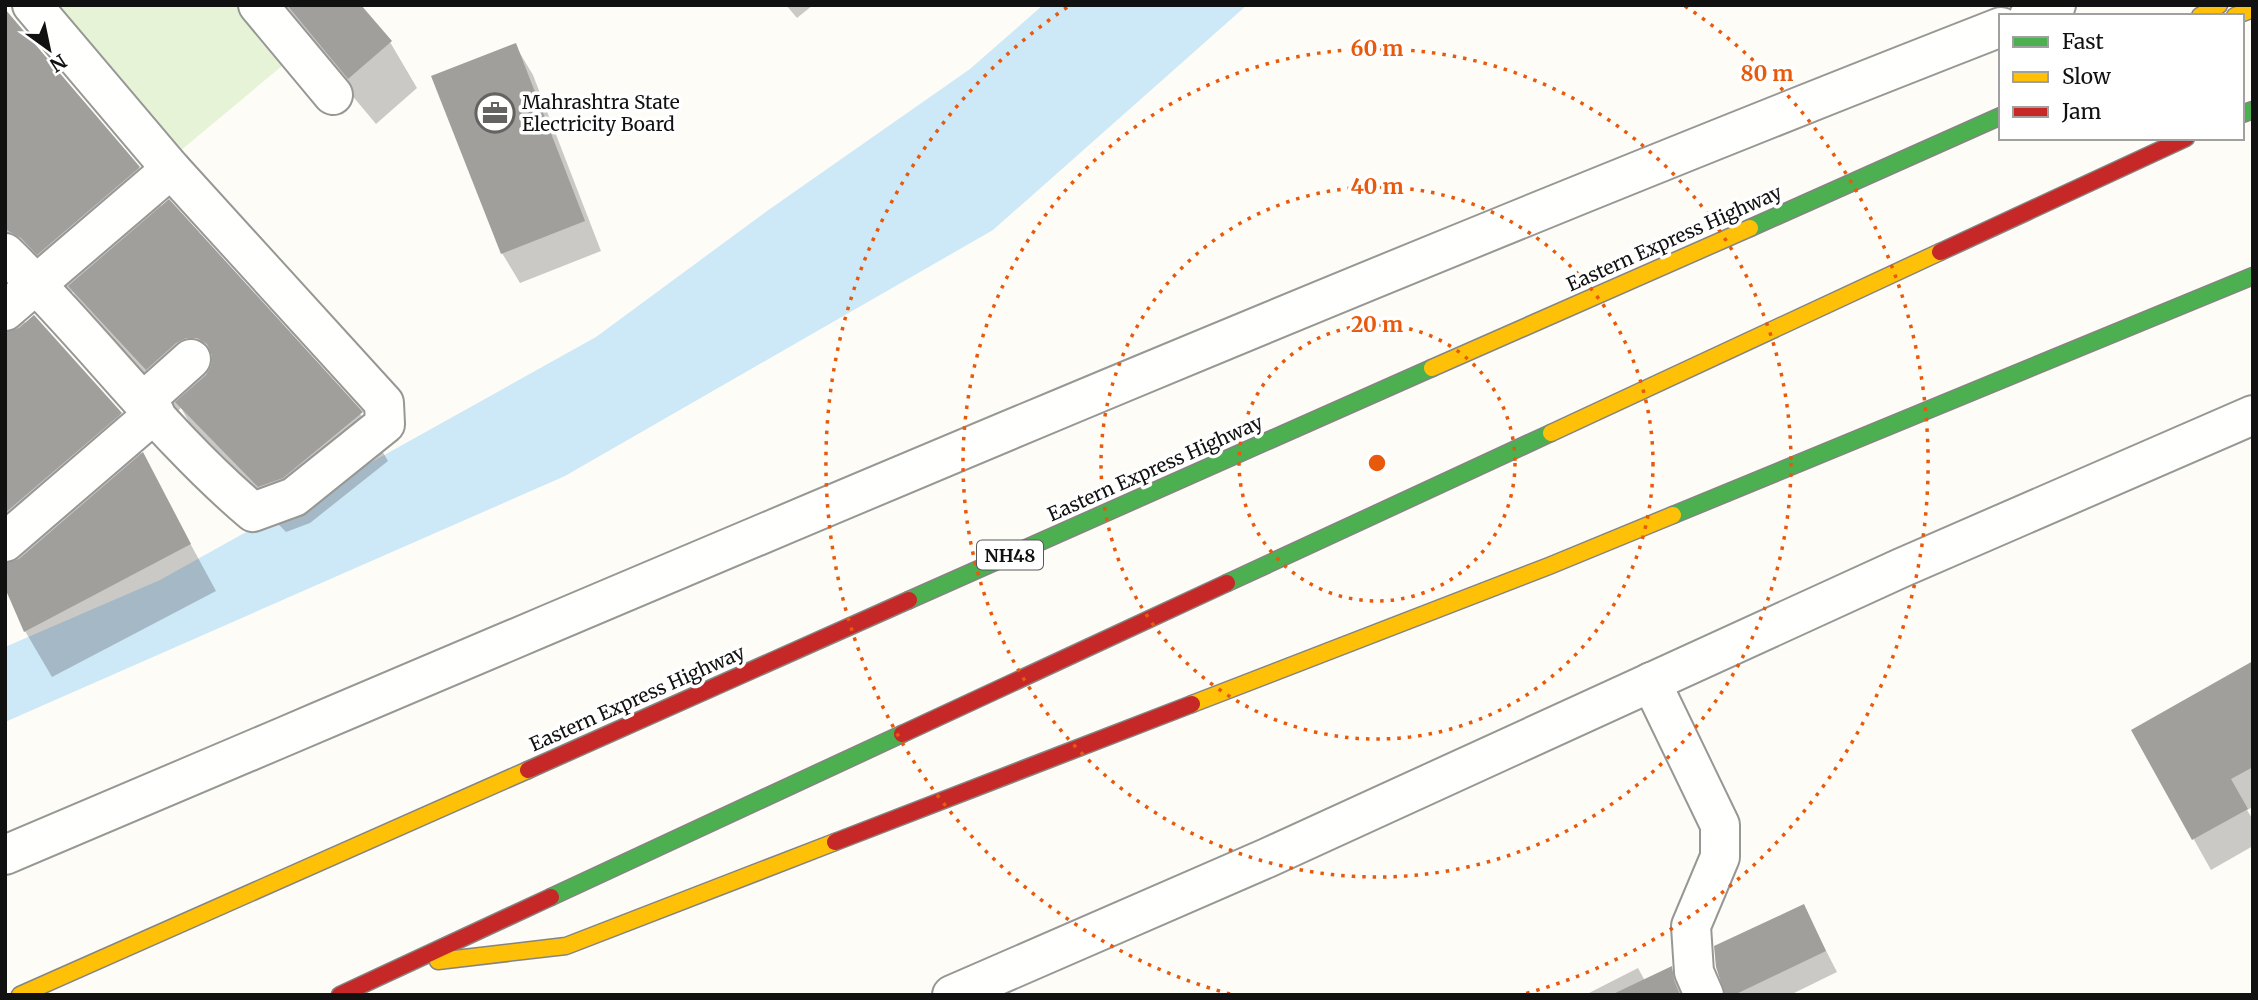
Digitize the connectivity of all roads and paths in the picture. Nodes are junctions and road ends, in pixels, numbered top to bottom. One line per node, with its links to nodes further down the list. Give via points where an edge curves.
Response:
1 (33, 5): 13 (street)
2 (258, 5): 8 (street)
3 (2056, 5): 5 (street)
4 (2219, 5): 6 (highway)
5 (2034, 14)
6 (2203, 14)
7 (1999, 28): 23 (street, via 1660,161 749,539)
8 (333, 95)
9 (1999, 117): 25 (highway, Eastern Express Highway / NH48)
10 (2181, 140): 12 (highway)
11 (2201, 140): 12 (highway)
12 (2136, 160): 24 (highway)
13 (171, 169): 16 (street); 19 (street, via 384,402 385,425 294,497 253,512 217,481)
14 (5, 253): 16 (street)
15 (2253, 275): 24 (highway, via 1549,566 566,946)
16 (37, 285): 17 (street); 19 (street)
17 (5, 311)
18 (191, 359): 19 (street)
19 (149, 407): 21 (street)
20 (2253, 415): 22 (street)
21 (5, 542)
22 (1651, 682): 27 (street, via 1267,858); 28 (street, via 1720,825 1720,857 1691,926 1694,972)
23 (5, 855)
24 (404, 965): 26 (highway)
25 (20, 995)
26 (340, 995)
27 (952, 995)
28 (1704, 995)

